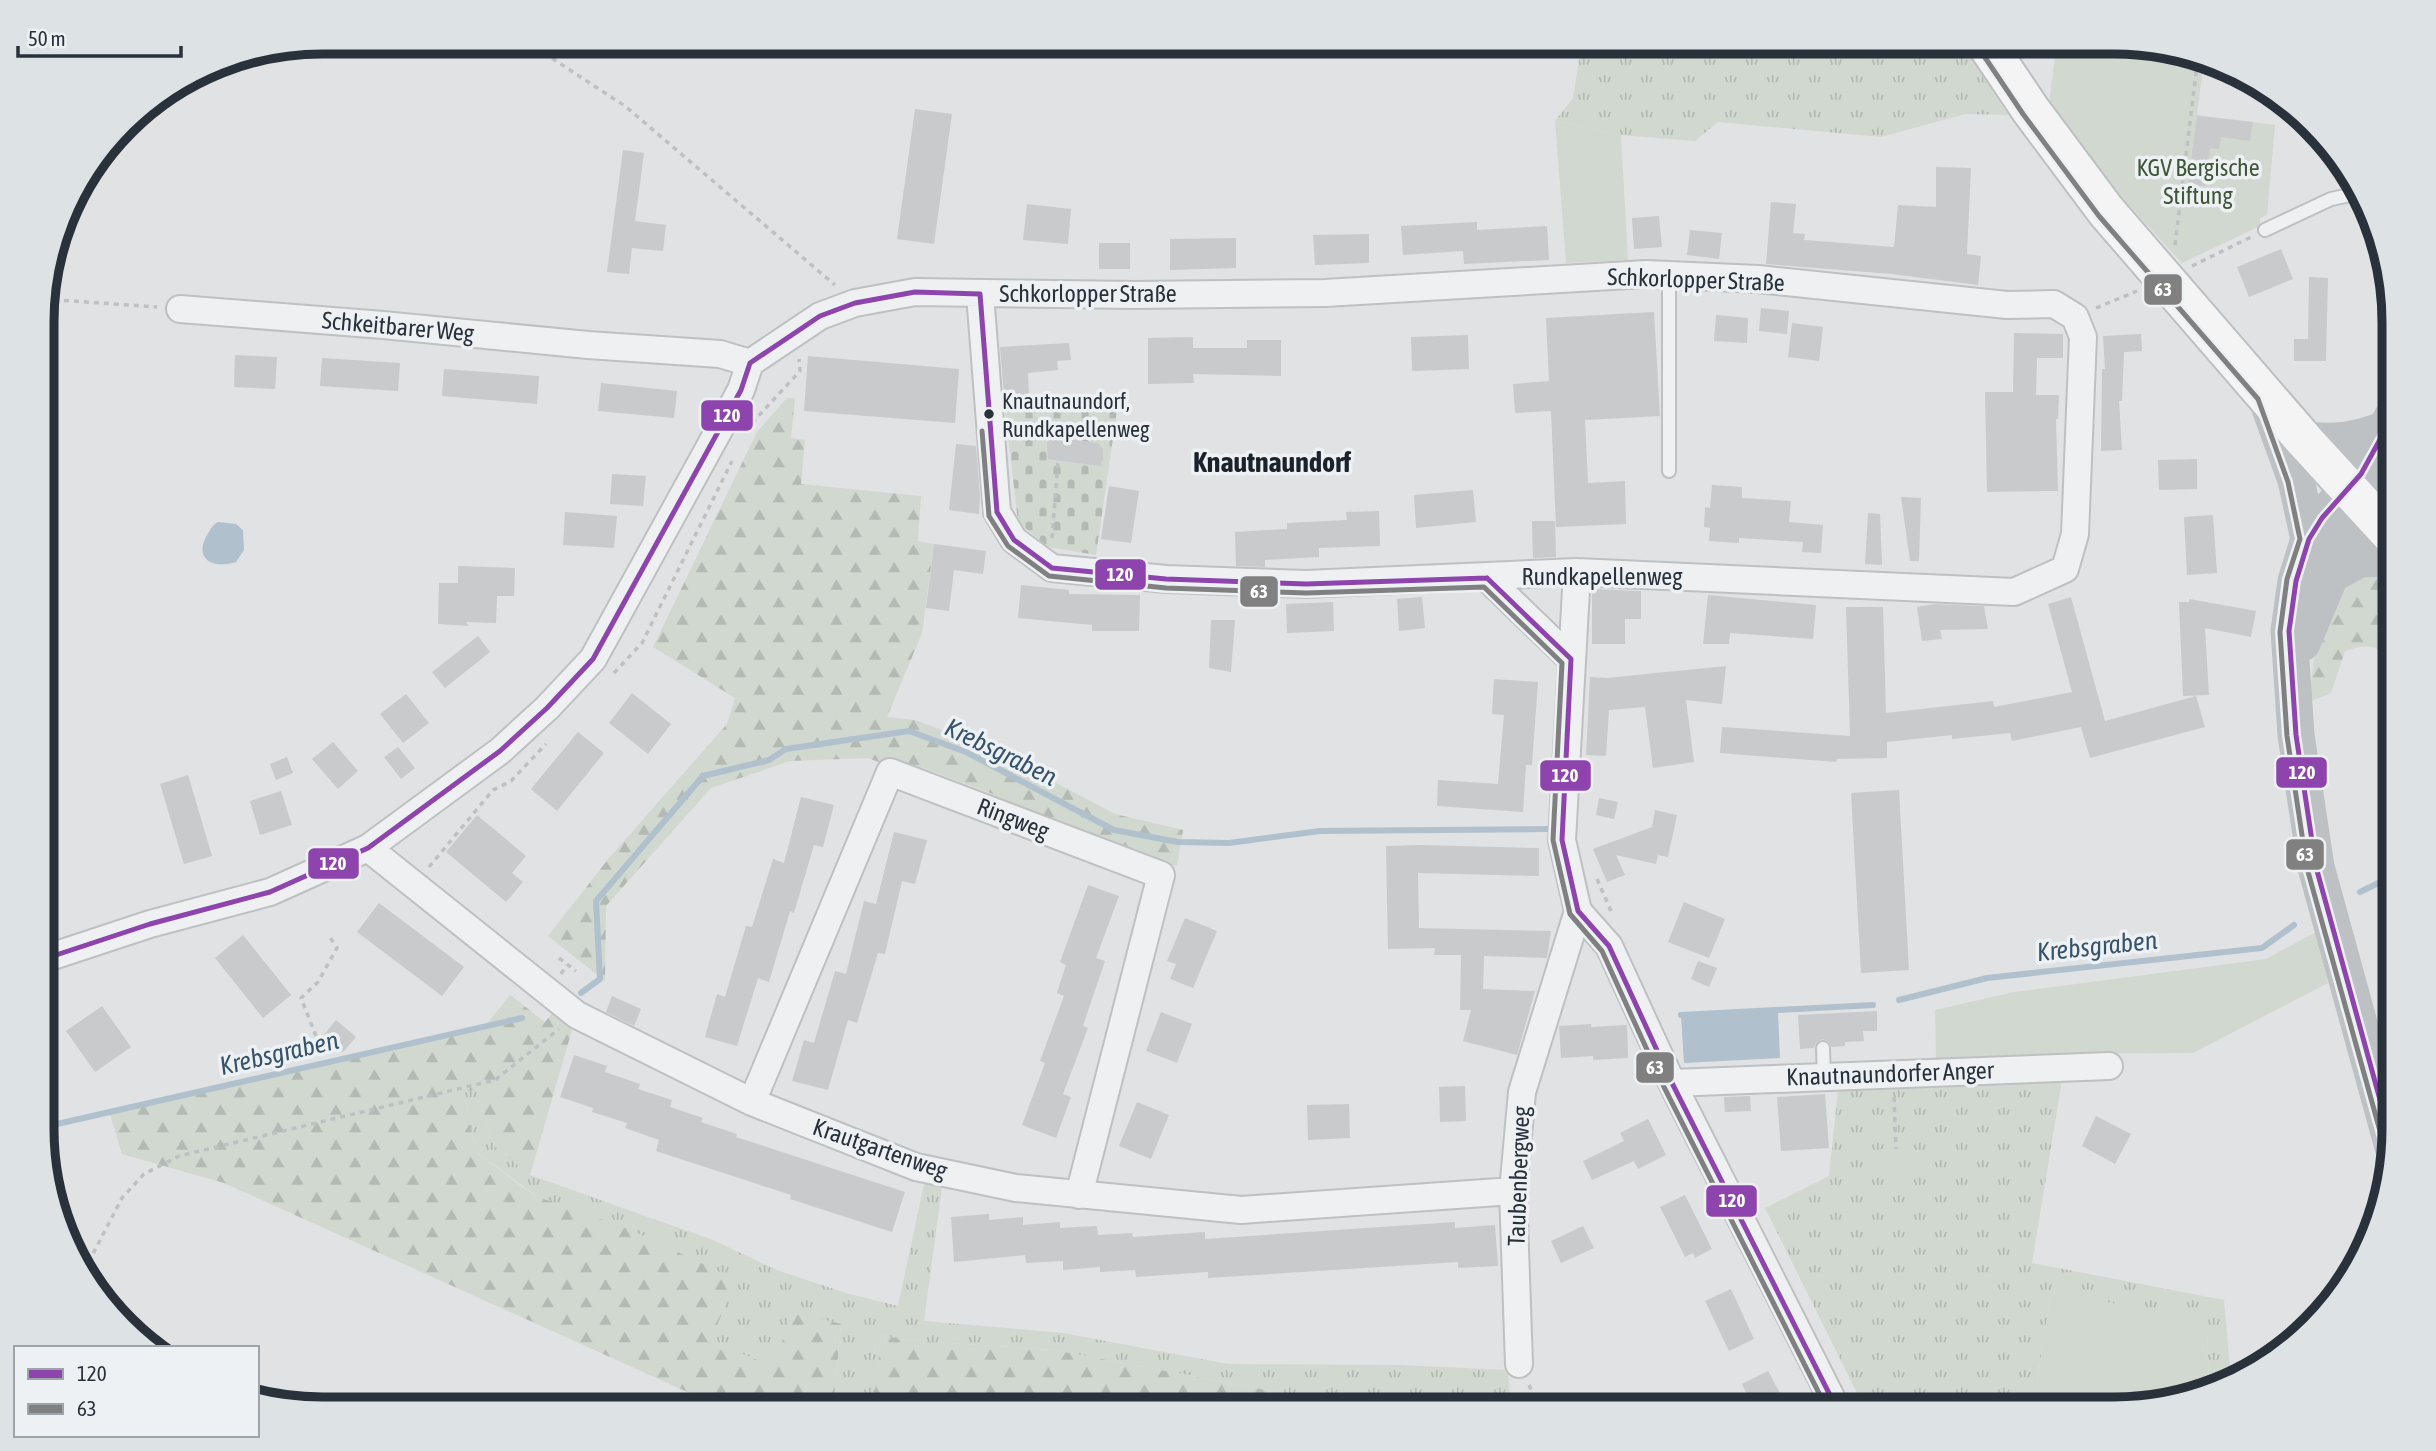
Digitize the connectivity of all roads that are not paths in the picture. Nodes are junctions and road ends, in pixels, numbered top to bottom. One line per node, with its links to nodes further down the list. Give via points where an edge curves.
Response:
1 (1992, 54): 9 (main road, via 2106,211)
2 (2350, 195): 3 (lane, via 2331,199)
3 (2265, 230)
4 (1669, 275): 5 (street, Schkorlopper Straße, via 1325,293); 7 (street, Schkorlopper Straße, via 1758,279 2007,305 2054,304); 13 (lane)
5 (980, 294): 8 (street, Schkorlopper Straße, via 915,292 855,303 820,316); 19 (street, Rundkapellenweg, via 997,512 1014,540 1052,568 1166,579 1306,584)
6 (180, 309): 8 (street, Schkeitbarer Weg, via 720,354)
7 (2075, 317): 17 (street, Rundkapellenweg, via 2083,337 2075,534 2066,569 2014,592)
8 (750, 363): 22 (street, via 741,390 593,659 499,751)
9 (2266, 395): 12 (main road); 15 (main road, via 2296,480)
10 (2382, 427): 12 (main road, via 2349,442)
11 (2382, 436): 14 (main road, via 2373,455)
12 (2304, 440): 14 (main road)
13 (1669, 471)
14 (2376, 505): 15 (main road, via 2322,518); 18 (main road, via 2343,545)
15 (2308, 539): 21 (main road, via 2289,631)
16 (2382, 558): 18 (main road, via 2360,559)
17 (1577, 572): 19 (street, Rundkapellenweg); 20 (street)
18 (2330, 575): 21 (main road)
19 (1487, 578): 20 (street)
20 (1571, 659): 23 (street, via 1562,840)
21 (2293, 667): 30 (main road, via 2296,735 2316,867)
22 (368, 848): 24 (street, via 270,892); 29 (street, Krautgartenweg, via 577,1015)
23 (1578, 911): 28 (street, via 1609,946); 31 (street, Taubenbergweg, via 1522,1092)
24 (54, 955)
25 (1823, 1048): 27 (lane)
26 (2109, 1066): 27 (street, Knautnaundorfer Anger)
27 (1824, 1077): 28 (street, Knautnaundorfer Anger)
28 (1672, 1083): 34 (street)
29 (752, 1102): 32 (street, Krautgartenweg, via 916,1167 1016,1188); 32 (street, Ringweg, via 891,772 1161,875)
30 (2382, 1107)
31 (1513, 1191): 32 (street, Krautgartenweg, via 1241,1210); 33 (street, Taubenbergweg)
32 (1079, 1195)
33 (1519, 1364)
34 (1831, 1397)

